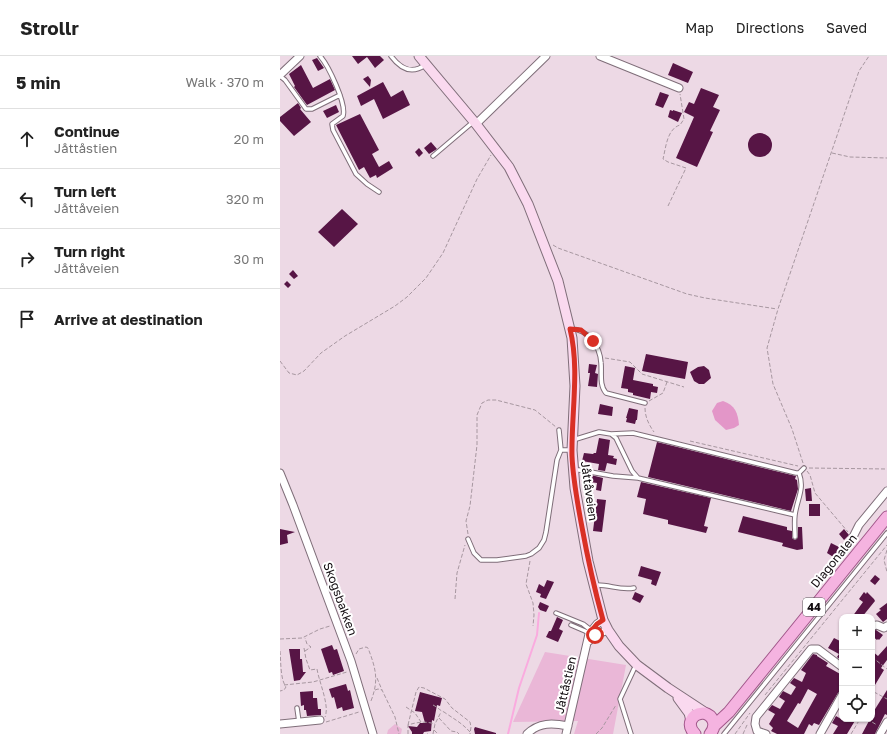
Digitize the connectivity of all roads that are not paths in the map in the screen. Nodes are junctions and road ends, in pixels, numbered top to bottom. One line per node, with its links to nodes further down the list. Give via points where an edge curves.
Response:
1 (300, 56): 7 (street)
2 (320, 56): 9 (lane)
3 (391, 56): 6 (lane, Jåttåveien, via 406,70 414,70)
4 (546, 56): 10 (street)
5 (600, 56): 8 (street)
6 (423, 59): 10 (main road, Jåttåveien)
7 (280, 75): 9 (lane, via 306,109 312,109)
8 (679, 88)
9 (340, 95): 12 (lane, via 344,113 342,118 332,124 333,130 356,174)
10 (475, 123): 11 (lane); 13 (main road, Jåttåveien, via 509,166 534,217 558,281)
11 (433, 156)
12 (379, 192)
13 (570, 329): 14 (lane, via 581,330 596,346 600,357 602,388 606,393); 17 (main road, Jåttåveien, via 574,386)
14 (645, 403)
15 (559, 430): 18 (lane)
16 (611, 434): 17 (lane, via 599,432); 22 (lane, via 633,433); 24 (lane, via 616,438)
17 (572, 440): 19 (main road, Jåttåveien)
18 (561, 450): 19 (lane); 31 (lane, via 557,460 544,540 539,548 531,554 482,560 474,553)
19 (572, 450): 21 (main road, Jåttåveien)
20 (804, 468): 22 (lane)
21 (573, 471): 24 (lane); 32 (main road, Jåttåveien)
22 (799, 473): 26 (lane, via 802,486)
23 (280, 474): 54 (street, Skogsbakken, via 351,661)
24 (638, 478): 26 (lane)
25 (887, 490): 30 (street, via 859,525)
26 (795, 515): 29 (lane)
27 (887, 517): 44 (main road, Diagonalen / 44)
28 (887, 533): 57 (lane)
29 (794, 537)
30 (853, 537)
31 (468, 539)
32 (594, 585): 33 (lane, via 606,585 623,590); 35 (main road, Jåttåveien)
33 (634, 588)
34 (556, 613): 40 (lane, via 583,624)
35 (603, 620): 39 (main road, Jåttåveien); 40 (street, via 597,624)
36 (571, 625): 40 (lane)
37 (875, 625): 38 (street, via 884,628)
38 (887, 626)
39 (608, 630): 40 (street); 41 (main road, Jåttåveien)
40 (592, 635): 52 (street, Jåttåstien)
41 (637, 665): 43 (main road, Jåttåveien); 56 (lane, via 620,699)
42 (839, 665): 58 (street, via 818,649 811,648 756,717 757,730)
43 (668, 688): 47 (main road, Jåttåveien); 51 (main road, Jåttåveien, via 689,713)
44 (740, 696): 47 (main road, Diagonalen / 44, via 724,708); 53 (main road, Diagonalen / 44)
45 (839, 700): 59 (street)
46 (297, 708): 49 (lane)
47 (708, 714): 51 (main road, 44, via 694,716); 53 (main road, 44, via 713,719)
48 (320, 720): 49 (street)
49 (298, 722): 50 (street)
50 (280, 724)
51 (691, 729)
52 (567, 730): 55 (street, via 557,724 542,725)
53 (712, 730)
54 (373, 734)
55 (527, 734)
56 (631, 734)
57 (724, 734)
58 (766, 734)
59 (820, 734)

